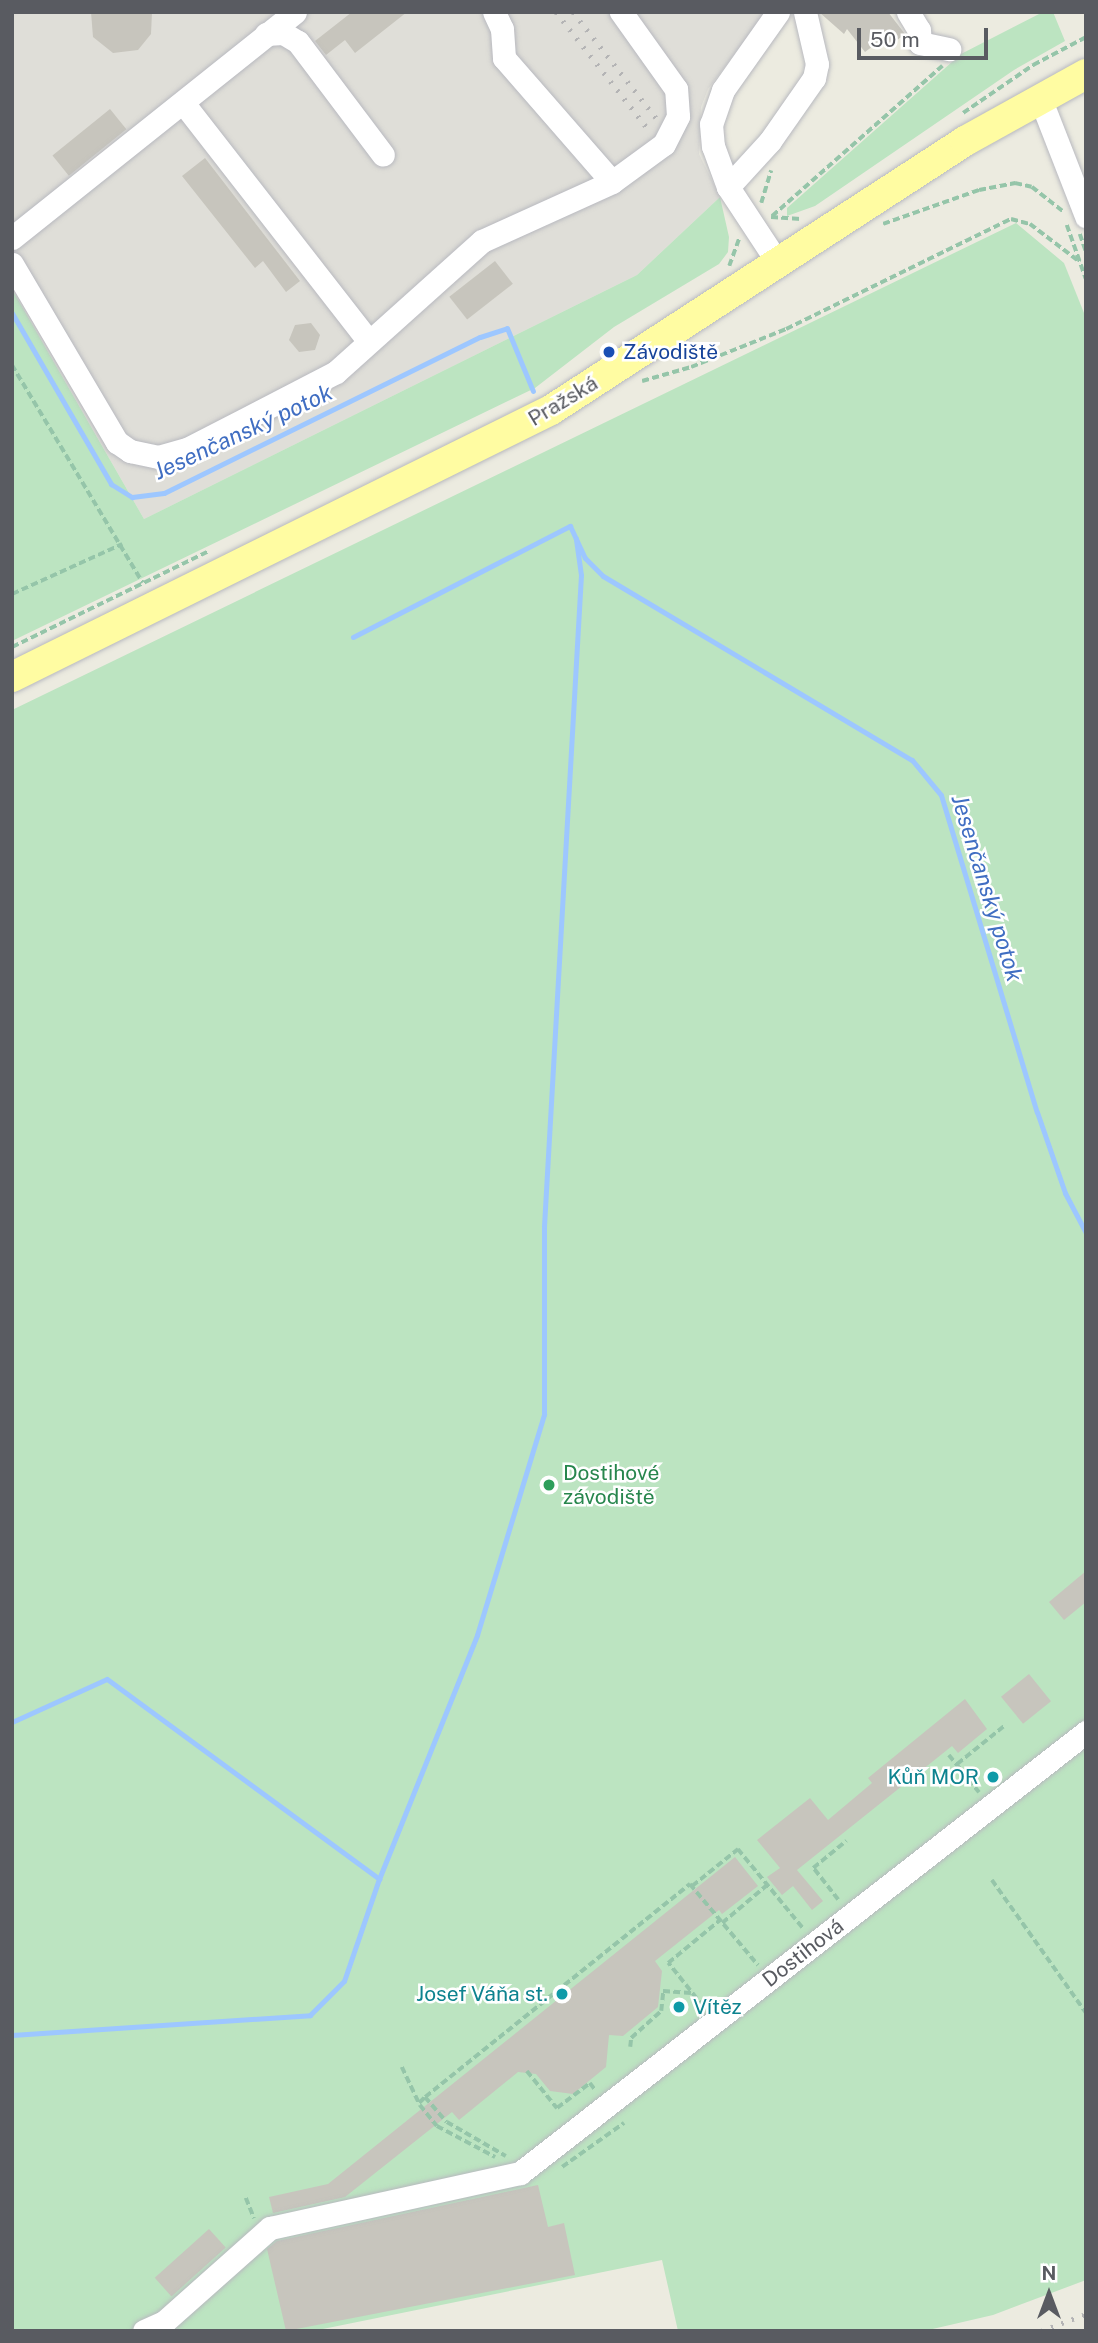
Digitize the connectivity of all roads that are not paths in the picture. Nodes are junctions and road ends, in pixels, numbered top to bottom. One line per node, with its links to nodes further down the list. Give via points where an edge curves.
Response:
1 (295, 12): 7 (street)
2 (494, 12): 13 (street, via 502,29 503,58)
3 (621, 12): 13 (street, via 671,78 679,106 675,127 664,144)
4 (778, 12): 14 (street, via 716,105 713,146)
5 (806, 12): 14 (street, via 817,64 814,78 770,141)
6 (908, 12): 8 (street, via 919,30 920,43)
7 (266, 34): 11 (street); 12 (street, via 283,33 298,42)
8 (949, 49)
9 (1086, 74): 10 (main road, Pražská)
10 (1040, 98): 15 (street); 17 (main road, Pražská)
11 (184, 104): 16 (street); 19 (street)
12 (383, 155)
13 (612, 182): 19 (street, via 482,241)
14 (728, 187): 17 (street, via 762,223)
15 (1086, 216)
16 (12, 238)
17 (778, 263): 20 (main road, Pražská, via 670,336 506,434)
18 (12, 264): 19 (street, via 117,442 144,455 158,457 189,448 336,372)
19 (369, 342)
20 (12, 677)
21 (1082, 1743): 22 (street, Dostihová, via 515,2166 270,2228 164,2322)
22 (144, 2331)

